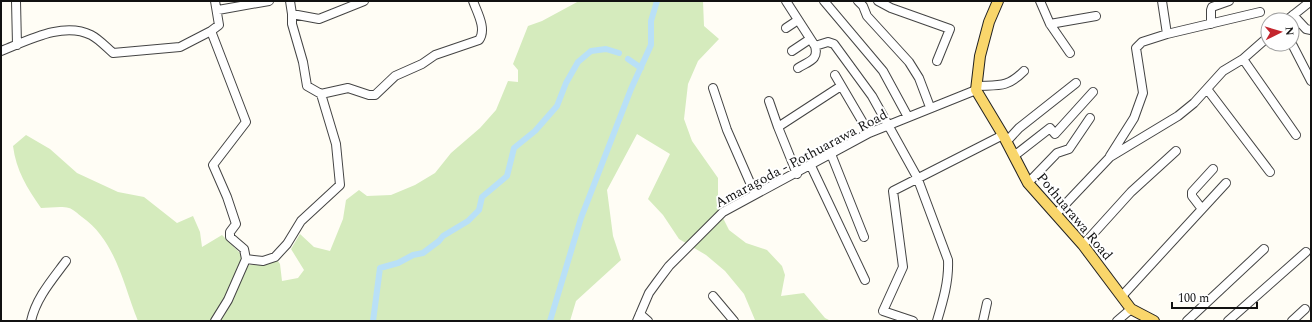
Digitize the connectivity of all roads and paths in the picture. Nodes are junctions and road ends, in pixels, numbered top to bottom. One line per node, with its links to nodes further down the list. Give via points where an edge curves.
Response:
1 (16, 1): 31 (street)
2 (215, 1): 16 (street)
3 (270, 1): 16 (street)
4 (290, 1): 19 (street)
5 (364, 1): 19 (street, via 320,19)
6 (473, 1): 48 (street, via 482,26 482,36 479,40 435,55 395,76 375,95 348,88)
7 (786, 1): 21 (street)
8 (824, 1): 51 (street, via 883,71)
9 (878, 1): 37 (street, via 950,29)
10 (998, 1): 45 (main road, via 989,22 980,56)
11 (1040, 1): 22 (street)
12 (1162, 1): 28 (street)
13 (1229, 1): 23 (street, via 1212,7)
14 (1311, 1): 18 (street)
15 (862, 3): 50 (street, via 867,16 909,62 919,78)
16 (218, 10): 27 (street, via 219,25)
17 (1260, 12): 23 (street)
18 (1297, 12)
19 (292, 14): 48 (street, via 292,24 307,86)
20 (1096, 16): 22 (street)
21 (798, 20): 25 (street); 29 (street)
22 (1050, 24): 35 (street)
23 (1211, 24): 28 (street)
24 (1300, 24): 26 (street)
25 (786, 28)
26 (1311, 30)
27 (211, 31): 31 (street, via 180,47 113,53 92,35 74,30 52,33); 76 (street, via 246,122 213,166 236,224 230,236 244,249)
28 (1167, 34): 61 (street, via 1142,42 1136,48 1143,93 1134,118)
29 (813, 43): 33 (street); 38 (street, via 816,57); 53 (street, via 834,44)
30 (1260, 44): 36 (street)
31 (17, 45): 32 (street)
32 (1, 51)
33 (792, 51)
34 (1296, 52): 41 (street)
35 (1070, 53)
36 (1243, 59): 46 (street, via 1223,71); 56 (street)
37 (937, 61)
38 (798, 68)
39 (1024, 71): 45 (street, Amaragoda - Pothuarawa Road, via 1013,82)
40 (835, 75): 43 (street)
41 (1311, 81)
42 (1076, 83): 57 (street)
43 (841, 86): 54 (street); 55 (street)
44 (713, 88): 69 (street, via 727,130)
45 (976, 88): 50 (street, Amaragoda - Pothuarawa Road); 57 (main road, Pothuarawa Road)
46 (1207, 89): 61 (street, via 1178,116); 64 (street)
47 (1093, 92): 60 (street, via 1055,134 1050,128)
48 (321, 94): 76 (street, via 336,144 340,185 300,222 287,244 275,257 263,261)
49 (769, 101): 54 (street)
50 (930, 107): 51 (street, Amaragoda - Pothuarawa Road)
51 (908, 117): 53 (street, Amaragoda - Pothuarawa Road)
52 (1090, 118): 67 (street, via 1069,149 1057,153)
53 (889, 124): 55 (street, Amaragoda - Pothuarawa Road); 66 (street)
54 (778, 127): 65 (street)
55 (869, 133): 59 (street, Amaragoda - Pothuarawa Road)
56 (1296, 135)
57 (1005, 138): 60 (main road, Pothuarawa Road); 66 (street)
58 (1176, 151): 73 (street, via 1131,192)
59 (832, 154): 62 (street, Amaragoda - Pothuarawa Road); 72 (street)
60 (1014, 156): 67 (main road, Pothuarawa Road)
61 (1110, 158): 71 (street)
62 (811, 166): 65 (street, Amaragoda - Pothuarawa Road); 78 (street)
63 (1213, 169): 70 (street, via 1192,192 1192,196)
64 (1270, 172)
65 (797, 174): 69 (street, Amaragoda - Pothuarawa Road)
66 (917, 177): 89 (street, via 893,190 903,267 883,311); 90 (street, via 948,260 946,289)
67 (1028, 183): 71 (main road, Pothuarawa Road)
68 (1226, 183): 70 (street)
69 (755, 194): 84 (street, Amaragoda - Pothuarawa Road, via 723,212 705,229 657,282)
70 (1202, 209): 80 (street)
71 (1056, 214): 73 (main road, Pothuarawa Road)
72 (864, 236)
73 (1083, 245): 80 (main road, Pothuarawa Road)
74 (1264, 249): 94 (street)
75 (1306, 252): 95 (street)
76 (246, 259): 86 (street, via 228,300)
77 (66, 261): 85 (street, via 45,288)
78 (865, 280)
79 (713, 296): 88 (street)
80 (1122, 296): 82 (main road, Pothuarawa Road)
81 (986, 303): 91 (street)
82 (1131, 308): 92 (street); 93 (main road, Pothuarawa Road)
83 (1305, 309): 96 (street)
84 (638, 318): 87 (street)
85 (31, 321)
86 (215, 321)
87 (648, 321)
88 (734, 321)
89 (913, 321)
90 (937, 321)
91 (983, 321)
92 (1117, 321)
93 (1154, 321)
94 (1187, 321)
95 (1228, 321)
96 (1292, 321)

